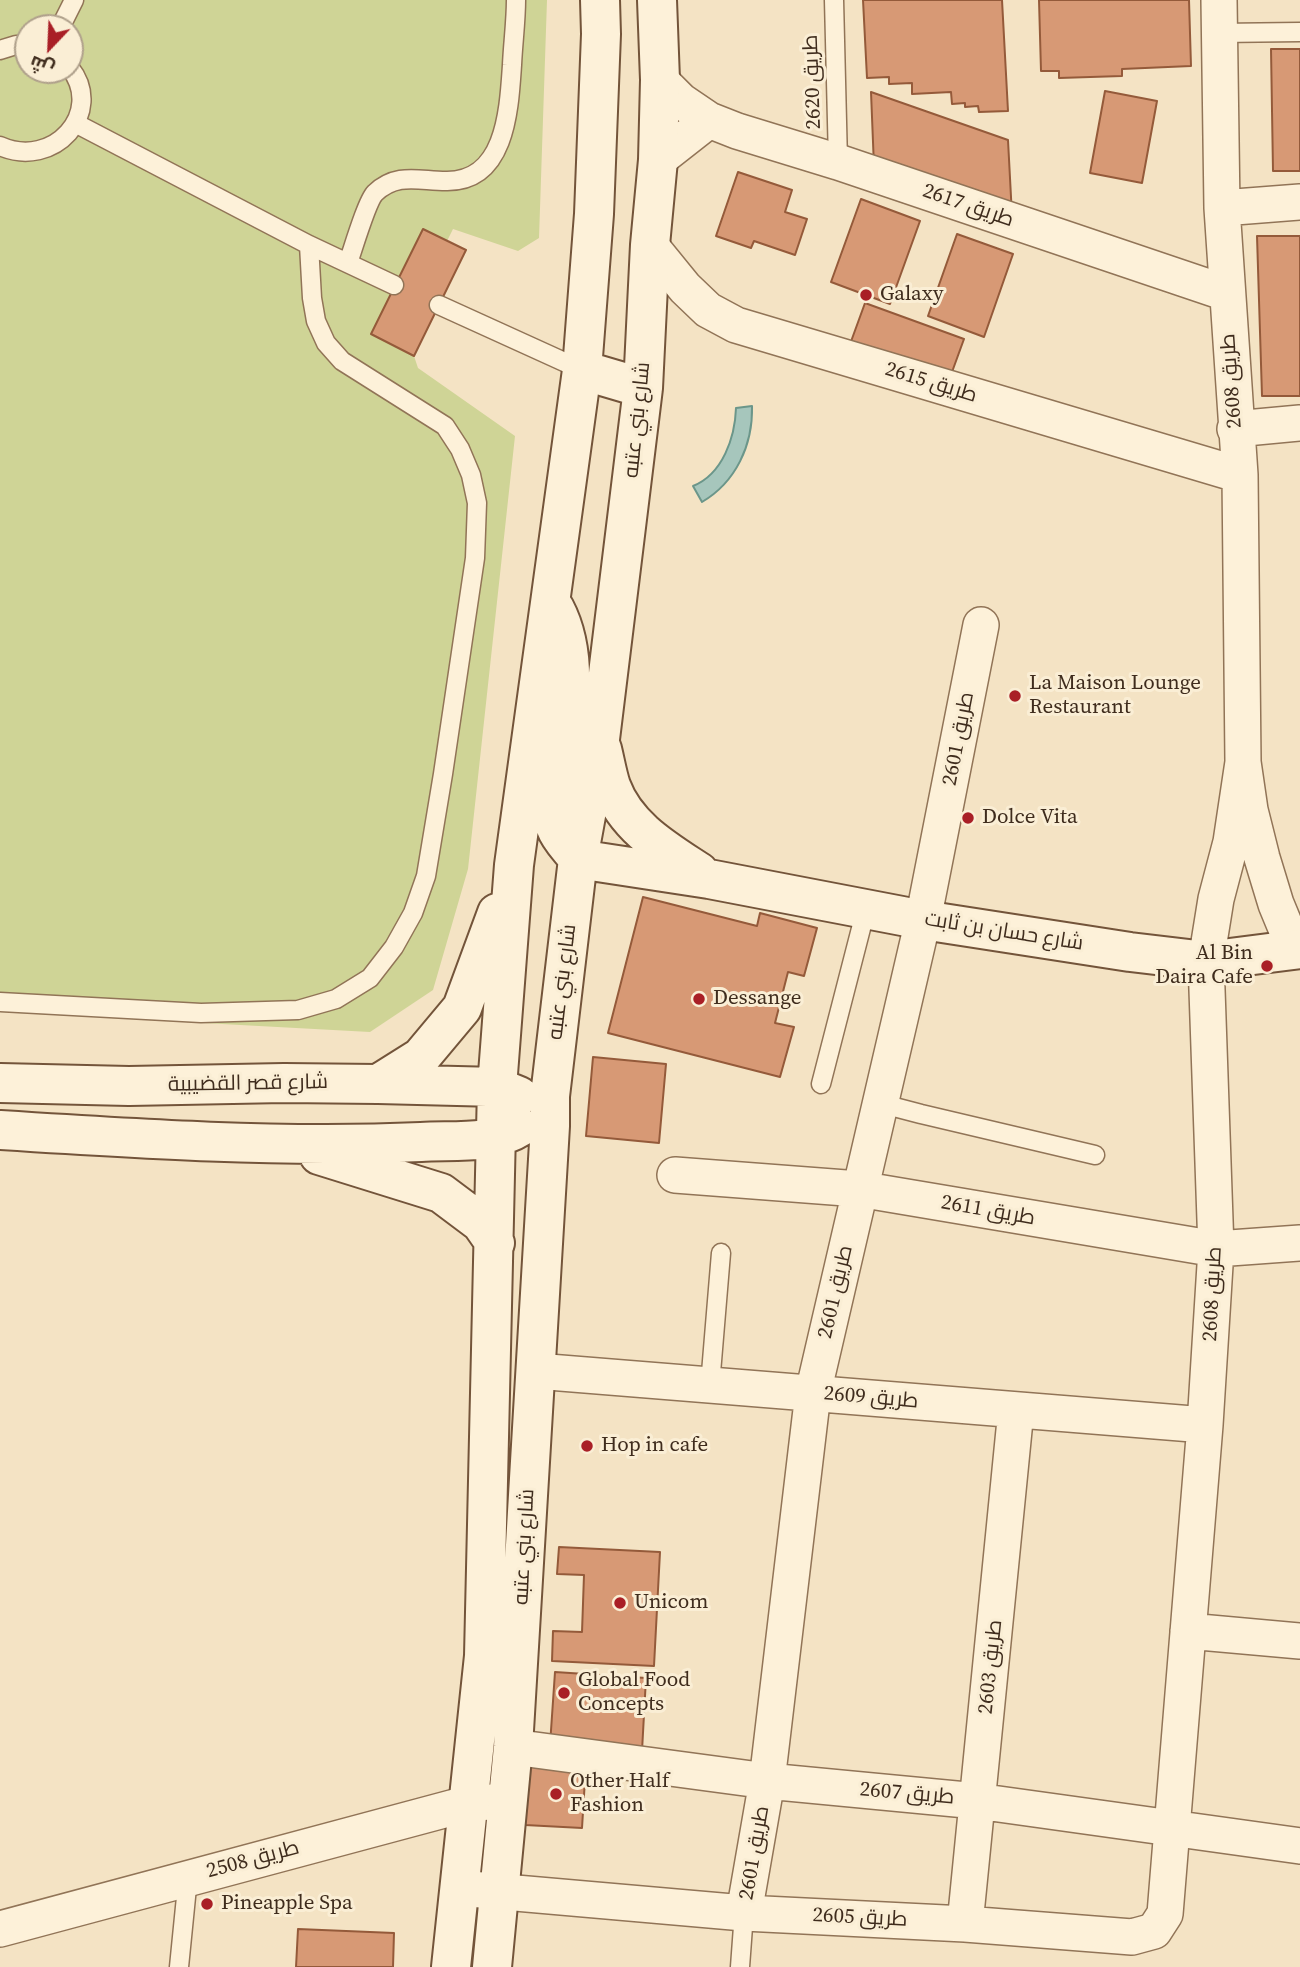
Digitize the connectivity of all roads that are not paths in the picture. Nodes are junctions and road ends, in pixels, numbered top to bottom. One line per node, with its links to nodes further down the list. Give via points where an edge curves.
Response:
1 (516, 0): 18 (lane, via 509,113 489,162 471,177 395,179 373,194)
2 (600, 0): 22 (main road, شارع بني عتبه, via 594,214)
3 (657, 0): 7 (main road, شارع بني عتبه)
4 (834, 0): 13 (lane, طريق 2620)
5 (1219, 16): 6 (lane); 15 (street, طريق 2608)
6 (1300, 32)
7 (660, 80): 10 (street, طريق 2617, via 681,101); 12 (main road, شارع بني عتبه)
8 (78, 84): 9 (lane, via 80,106)
9 (75, 123): 11 (lane, via 52,147 17,153); 16 (lane)
10 (723, 126): 12 (street); 13 (street, طريق 2617)
11 (0, 148)
12 (658, 160): 17 (main road, شارع بني عتبه)
13 (838, 162): 20 (street, طريق 2617)
14 (1300, 202): 15 (street)
15 (1222, 208): 20 (street, طريق 2608)
16 (309, 244): 18 (lane); 38 (lane, via 312,298 326,343 342,361 445,426 471,475 477,503 475,558 443,774 426,876 413,913 370,978 336,999 298,1010 201,1013)
17 (650, 245): 23 (main road, شارع بني عتبه); 26 (street, طريق 2615, via 700,303 736,325)
18 (348, 263): 19 (lane)
19 (394, 285)
20 (1226, 293): 25 (street, طريق 2608)
21 (439, 305): 22 (lane)
22 (582, 370): 23 (main road); 27 (main road, شارع بني عتبه)
23 (643, 388): 29 (main road, شارع بني عتبه)
24 (1300, 423): 25 (street)
25 (1235, 429): 26 (street, طريق 2608)
26 (1240, 475): 30 (street, طريق 2608)
27 (550, 600): 31 (main road, via 564,632 569,667 556,827); 32 (main road, شارع بني عتبه)
28 (981, 625): 35 (street, طريق 2601)
29 (600, 739): 31 (main road, شارع بني عتبه); 33 (main road, شارع حسان بن ثابت, via 611,786 632,822)
30 (1243, 762): 36 (street, طريق 2608, via 1262,858 1276,904); 37 (street, طريق 2608)
31 (578, 859): 33 (main road, شارع حسان بن ثابت); 44 (main road, شارع بني عتبه)
32 (514, 865): 40 (main road, via 462,1008 421,1057); 42 (main road, شارع بني عتبه)
33 (709, 879): 34 (main road, شارع حسان بن ثابت)
34 (866, 909): 35 (main road, شارع حسان بن ثابت); 41 (lane)
35 (923, 920): 37 (main road, شارع حسان بن ثابت); 43 (street, طريق 2601)
36 (1298, 949): 37 (main road, شارع حسان بن ثابت)
37 (1206, 961): 53 (street, طريق 2608)
38 (0, 1002)
39 (0, 1083): 40 (main road, شارع قصر القضيبية)
40 (378, 1084): 42 (main road, شارع قصر القضيبية)
41 (821, 1084)
42 (497, 1087): 44 (main road); 46 (main road, شارع بني عتبه)
43 (879, 1103): 48 (lane); 50 (street, طريق 2601)
44 (547, 1107): 46 (main road); 55 (main road, شارع بني عتبه)
45 (0, 1130): 47 (main road)
46 (496, 1138): 47 (main road); 51 (main road, شارع بني عتبه)
47 (283, 1144): 51 (main road, via 441,1193 481,1223)
48 (1096, 1154)
49 (675, 1175): 50 (street, طريق 2611)
50 (859, 1189): 53 (street, طريق 2611); 57 (street, طريق 2601)
51 (495, 1243): 66 (main road, شارع بني عتبه, via 484,1657)
52 (1300, 1243): 53 (street, طريق 2611)
53 (1216, 1250): 59 (street, طريق 2608)
54 (721, 1253): 56 (lane)
55 (536, 1371): 56 (street, طريق 2609); 62 (main road, شارع بني عتبه)
56 (710, 1385): 57 (street, طريق 2609)
57 (813, 1393): 58 (street, طريق 2609); 63 (street, طريق 2601)
58 (1017, 1410): 59 (street, طريق 2609); 65 (street, طريق 2603)
59 (1205, 1425): 60 (street, طريق 2608)
60 (1188, 1631): 61 (street); 67 (street, طريق 2608)
61 (1300, 1642)
62 (513, 1747): 63 (street, طريق 2607); 64 (main road, شارع بني عتبه)
63 (767, 1781): 65 (street, طريق 2607); 72 (street, طريق 2601)
64 (508, 1801): 66 (street, طريق 2508); 71 (main road, شارع بني عتبه)
65 (977, 1801): 67 (street, طريق 2607); 73 (street, طريق 2603)
66 (470, 1803): 69 (street, طريق 2508); 70 (main road, شارع بني عتبه)
67 (1172, 1828): 68 (street, طريق 2607); 73 (street, طريق 2605, via 1165,1914 1154,1931 1132,1937)
68 (1300, 1846)
69 (188, 1878): 74 (street, طريق 2508); 75 (lane)
70 (460, 1888): 71 (street, طريق 2605); 76 (main road, شارع بني عتبه)
71 (500, 1892): 72 (street, طريق 2605); 77 (main road, شارع بني عتبه)
72 (744, 1913): 73 (street, طريق 2605); 78 (lane, طريق 2601)
73 (965, 1924)
74 (0, 1929)
75 (179, 1967)
76 (451, 1967)
77 (492, 1967)
78 (740, 1967)

